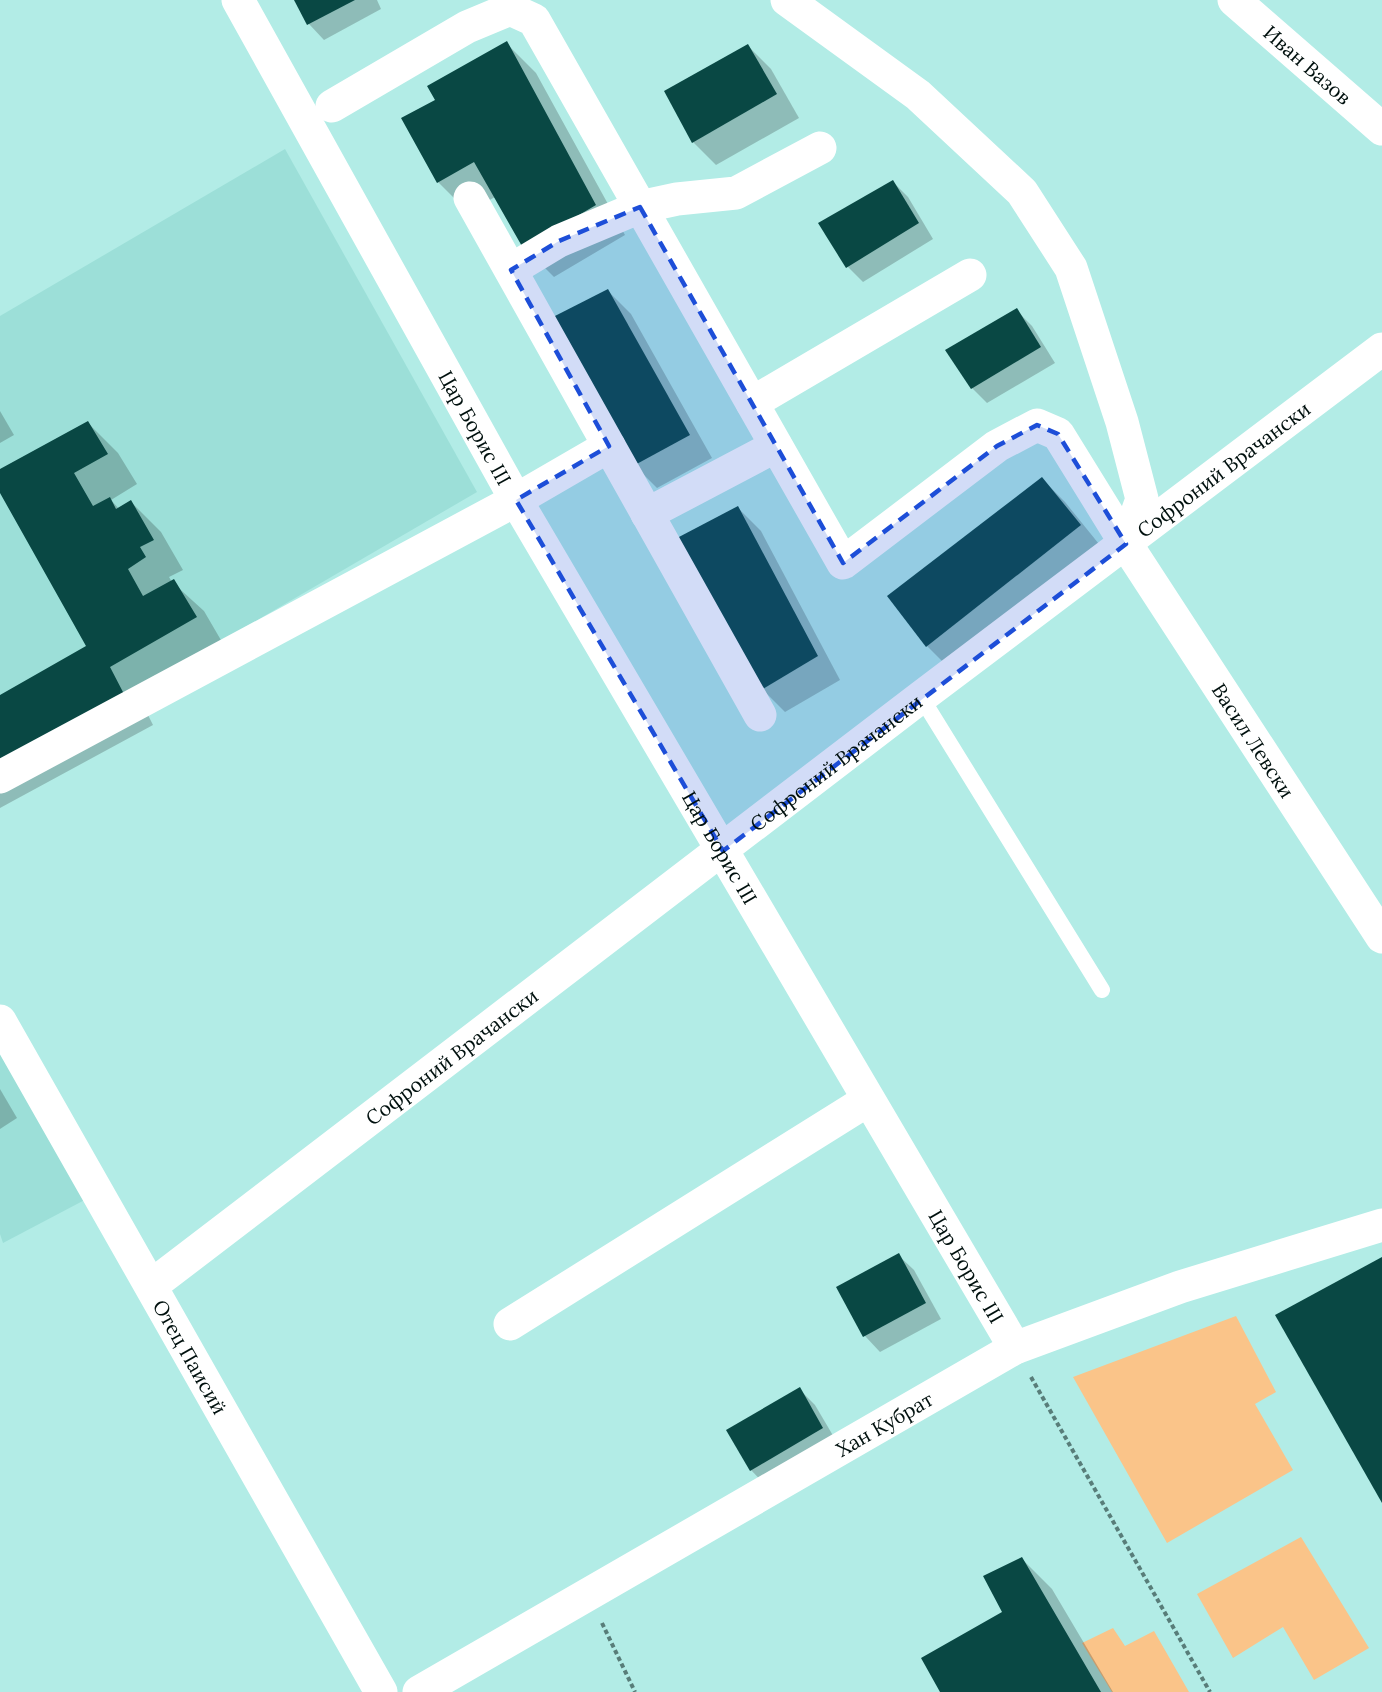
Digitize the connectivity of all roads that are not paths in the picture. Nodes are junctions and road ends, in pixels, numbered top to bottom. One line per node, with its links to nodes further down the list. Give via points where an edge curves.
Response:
1 (238, 0): 15 (street, Цар Борис III)
2 (787, 0): 17 (street, via 918,95 1022,192 1071,268 1122,422 1142,499)
3 (1234, 0): 5 (street, Иван Вазов)
4 (332, 105): 8 (street, via 466,27 510,9 534,20)
5 (1382, 129)
6 (820, 148): 8 (street, via 736,193)
7 (470, 198): 9 (street)
8 (640, 207): 9 (street, via 559,241); 12 (street)
9 (511, 270): 13 (street)
10 (970, 275): 12 (street)
11 (1382, 349): 17 (street, Софроний Врачански)
12 (752, 403): 14 (street)
13 (609, 446): 15 (street); 16 (street)
14 (776, 446): 16 (street); 17 (street, Васил Левски, via 843,563 998,446 1037,425 1058,434)
15 (516, 500): 20 (street); 21 (street, Цар Борис III)
16 (647, 514): 19 (street)
17 (1126, 544): 18 (street, Софроний Врачански); 22 (street, Васил Левски)
18 (921, 697): 21 (street, Софроний Врачански); 23 (lane)
19 (760, 716)
20 (0, 777)
21 (723, 851): 25 (street, Цар Борис III); 27 (street, Софроний Врачански)
22 (1382, 937)
23 (1102, 990)
24 (0, 1021): 27 (street, Отец Паисий)
25 (867, 1100): 28 (street); 29 (street, Цар Борис III)
26 (1382, 1225): 29 (street, Хан Кубрат, via 1180,1287)
27 (151, 1287): 30 (street, Отец Паисий)
28 (510, 1324)
29 (1015, 1348): 31 (street, Хан Кубрат)
30 (381, 1692)
31 (419, 1692)

